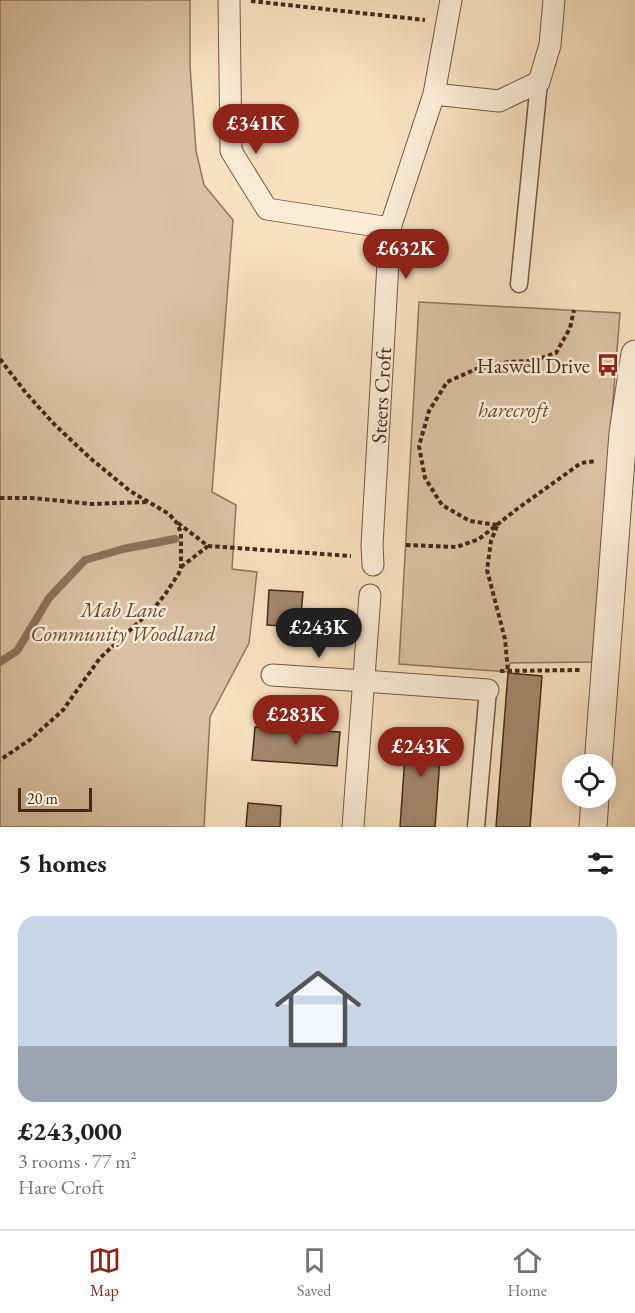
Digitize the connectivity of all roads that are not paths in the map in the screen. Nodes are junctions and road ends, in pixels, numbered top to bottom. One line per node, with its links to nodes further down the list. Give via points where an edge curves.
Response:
1 (229, 0): 6 (street, via 231,151 267,209)
2 (451, 0): 5 (street, Steers Croft)
3 (554, 0): 4 (street, via 550,45)
4 (539, 82): 5 (street, via 499,101); 7 (street)
5 (434, 94): 6 (street, Steers Croft)
6 (390, 228): 9 (street, Steers Croft)
7 (519, 284)
8 (635, 354): 14 (street, via 623,433)
9 (373, 561)
10 (370, 595): 12 (street)
11 (272, 675): 12 (street)
12 (364, 681): 13 (street); 16 (street)
13 (488, 690): 17 (street)
14 (599, 754)
15 (594, 808): 18 (street)
16 (353, 827)
17 (476, 827)
18 (593, 827)

